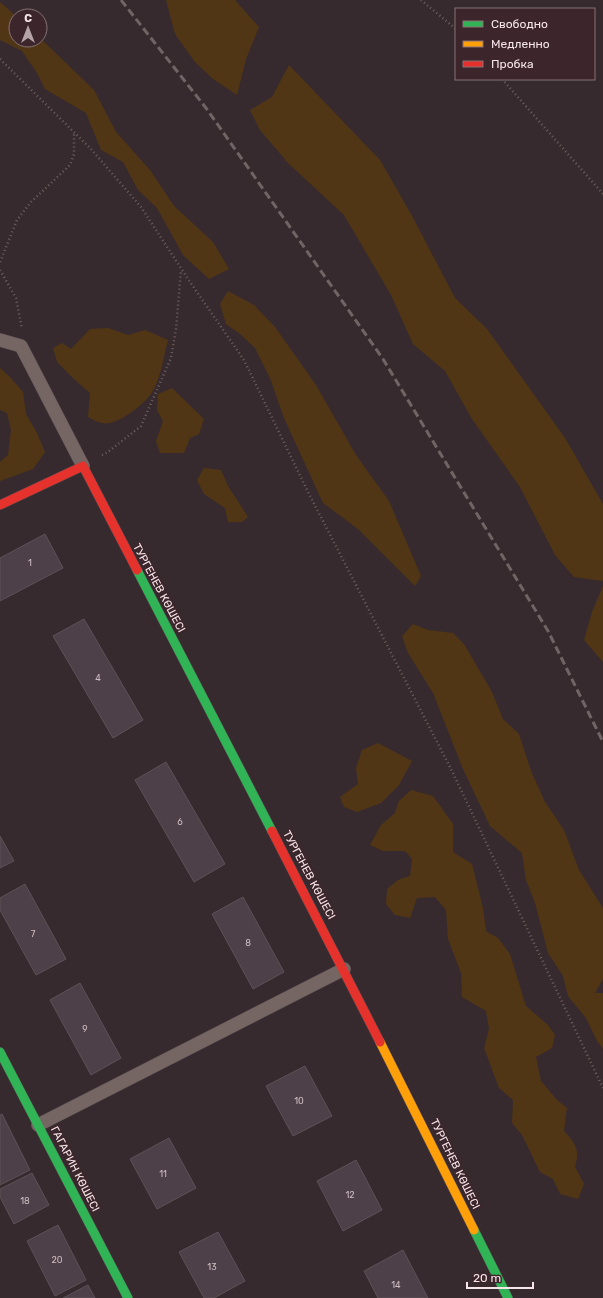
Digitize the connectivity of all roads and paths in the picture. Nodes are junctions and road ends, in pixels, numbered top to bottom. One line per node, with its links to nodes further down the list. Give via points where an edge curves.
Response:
1 (421, 0): 2 (path)
2 (455, 28)
3 (0, 59): 5 (path)
4 (503, 80): 6 (path)
5 (74, 132): 7 (path, via 74,154 70,165 31,202 17,220); 9 (path, via 141,207)
6 (603, 194)
7 (0, 262)
8 (0, 270): 11 (path, via 16,298 22,326)
9 (182, 270): 12 (path, via 171,358 141,426 108,452); 16 (path, via 244,360 312,499 452,771)
10 (0, 340): 11 (lane)
11 (21, 346): 12 (lane)
12 (82, 466): 13 (street); 14 (street, ТУРГЕНЕВ КӨШЕСІ)
13 (0, 505)
14 (344, 969): 17 (lane); 19 (street, ТУРГЕНЕВ КӨШЕСІ)
15 (0, 1052): 17 (street, ГАГАРИН КӨШЕСІ)
16 (603, 1088)
17 (38, 1125): 18 (street, ГАГАРИН КӨШЕСІ)
18 (128, 1298)
19 (508, 1298)

